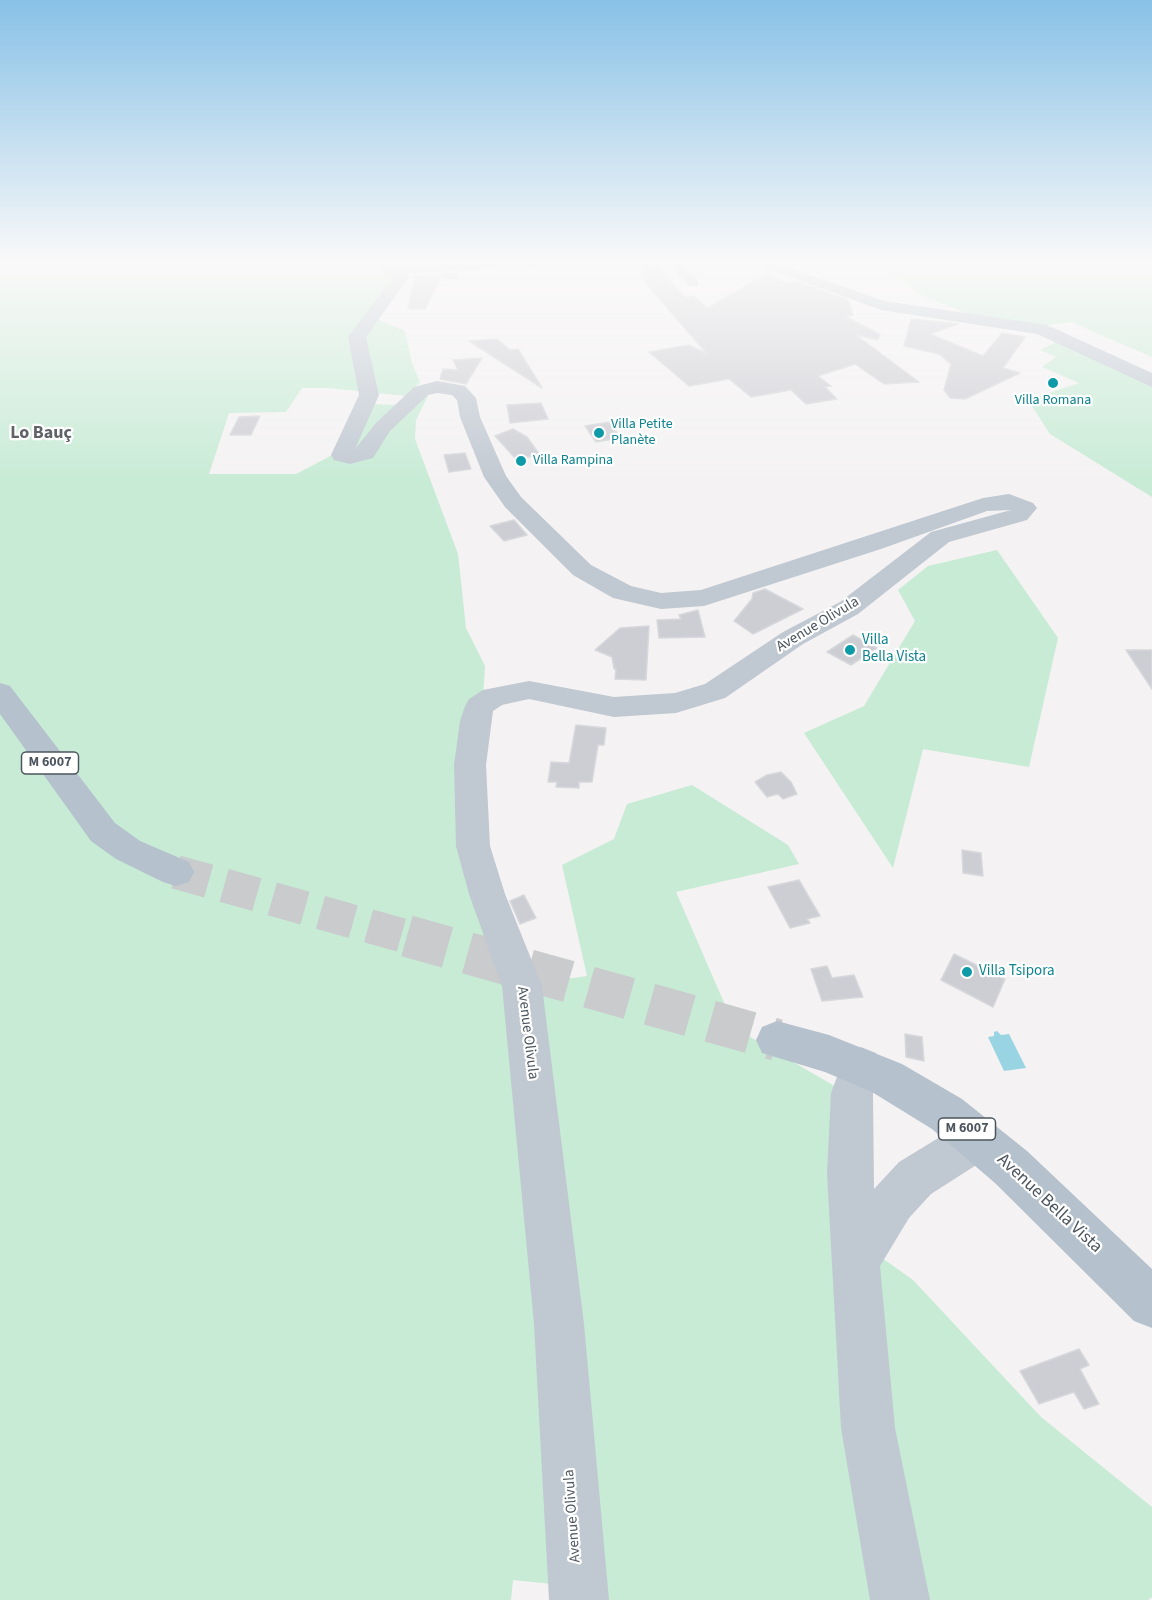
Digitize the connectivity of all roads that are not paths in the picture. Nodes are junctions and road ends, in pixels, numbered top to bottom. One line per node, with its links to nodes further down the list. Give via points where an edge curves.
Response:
1 (357, 337): 11 (street, Avenue Olivula, via 369,395 342,455 350,458 365,453 383,427 421,391 437,387 458,390 466,398 495,477 513,502 582,570 622,592 661,601 704,598 983,505 1009,501 1024,507 1019,515 940,537 849,608 793,638 715,691 676,703 614,707 529,690 493,697 480,706 470,765 473,846 522,986 559,1324)
2 (1059, 337): 3 (street)
3 (1152, 381)
4 (0, 693): 5 (main road, M 6007, via 103,832 128,850)
5 (176, 872)
6 (777, 1040): 7 (main road, Avenue Bella Vista / M 6007)
7 (861, 1067): 8 (main road, Avenue Bella Vista / M 6007, via 913,1092); 9 (street, via 852,1093 850,1173)
8 (979, 1138): 9 (street, via 915,1178 870,1234); 10 (main road, Avenue Bella Vista / M 6007)
9 (855, 1264): 12 (street, via 868,1428)
10 (1152, 1303)
11 (579, 1600)
12 (900, 1600)

